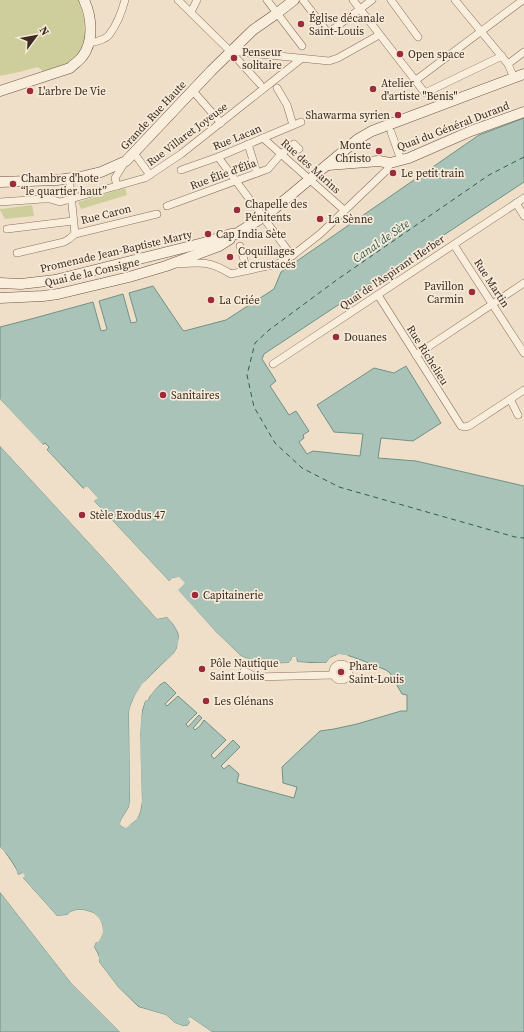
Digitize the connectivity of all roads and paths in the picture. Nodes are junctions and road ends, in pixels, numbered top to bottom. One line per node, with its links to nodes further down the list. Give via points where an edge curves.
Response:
1 (84, 0): 19 (main road, via 90,19)
2 (125, 0): 19 (street, via 109,36)
3 (178, 0): 14 (street)
4 (197, 0): 14 (street)
5 (267, 0): 15 (street)
6 (294, 0): 15 (main road, Grande Rue Haute)
7 (303, 0): 13 (street, via 328,34)
8 (353, 0): 13 (street)
9 (372, 0): 13 (street)
10 (391, 0): 18 (street)
11 (455, 0): 16 (street)
12 (523, 0): 16 (street)
13 (360, 9): 17 (street)
14 (191, 12): 21 (street)
15 (277, 13): 20 (street); 21 (main road, Grande Rue Haute)
16 (482, 31): 23 (street); 28 (street)
17 (379, 35): 24 (street, via 335,59); 28 (street)
18 (418, 37)
19 (89, 43): 31 (main road, via 83,56 70,68)
20 (302, 46)
21 (230, 51): 24 (street); 29 (street); 32 (main road, Grande Rue Haute)
22 (524, 52): 25 (street)
23 (502, 56): 25 (street); 28 (street, via 425,92)
24 (301, 59): 35 (street, Rue Villaret Joyeuse)
25 (508, 64): 27 (street)
26 (524, 74): 27 (main road)
27 (514, 78): 44 (main road, via 372,131 358,139)
28 (416, 80)
29 (260, 84)
30 (277, 88): 36 (street, via 287,105)
31 (0, 91)
32 (193, 91): 35 (street); 41 (main road, Grande Rue Haute)
33 (524, 112): 45 (main road, Quai du Général Durand)
34 (301, 122): 36 (street, Rue Lacan)
35 (221, 123): 50 (street, Rue Villaret Joyeuse)
36 (293, 125): 38 (street, Rue Lacan)
37 (391, 132): 45 (street)
38 (264, 138): 39 (street, Rue Lacan); 42 (street, Rue des Marins)
39 (248, 144): 43 (street, Rue Lacan); 49 (street)
40 (299, 149): 42 (street, via 294,144)
41 (134, 153): 46 (main road, Grande Rue Haute); 50 (street)
42 (281, 154): 49 (street, Rue Élie d'Élia, via 268,169); 51 (street, Rue des Marins)
43 (218, 157): 48 (street, Rue Lacan); 52 (street)
44 (339, 160): 47 (main road, Quai du Général Durand); 51 (main road, Quai du Général Durand)
45 (401, 160): 47 (main road, Quai du Général Durand)
46 (126, 161): 53 (main road, Grande Rue Haute, via 101,172 80,177); 55 (street, via 115,178)
47 (386, 163): 61 (street, via 387,170)
48 (180, 170)
49 (257, 173): 52 (street, Rue Élie d'Élia)
50 (150, 175): 55 (street, Rue Villaret Joyeuse)
51 (310, 179): 61 (street, Rue des Marins); 64 (main road)
52 (236, 181): 60 (street, Rue Élie d'Élia); 64 (street)
53 (0, 182)
54 (70, 185): 57 (street)
55 (117, 186): 57 (street, Rue Villaret Joyeuse)
56 (524, 198): 59 (street, Quai de l'Aspirant Herber)
57 (71, 200): 58 (street, Rue Villaret Joyeuse); 65 (street)
58 (0, 202)
59 (516, 203): 63 (street); 69 (street, Quai de l'Aspirant Herber)
60 (167, 206)
61 (344, 210): 72 (street, via 320,234)
62 (156, 214): 67 (street, Rue Caron)
63 (524, 216)
64 (264, 218): 68 (main road, via 234,237); 72 (street)
65 (73, 221): 66 (street); 67 (street)
66 (7, 229)
67 (75, 234): 71 (street, Rue Caron, via 64,242)
68 (221, 241): 73 (main road, Quai de la Consigne); 75 (main road, Promenade Jean-Baptiste Marty, via 203,243 54,280 21,284)
69 (454, 245): 77 (street, Quai de l'Aspirant Herber); 79 (street, Rue Martin)
70 (240, 246): 74 (street)
71 (17, 253)
72 (292, 256): 74 (street, via 277,264)
73 (166, 266): 74 (street, via 200,262 219,267 231,274); 78 (main road, Quai de la Consigne, via 58,294)
74 (247, 270)
75 (0, 283)
76 (524, 283): 79 (street)
77 (378, 295): 81 (street, Rue Richelieu); 82 (street, Quai de l'Aspirant Herber)
78 (0, 298)
79 (492, 304): 80 (street, Rue Martin); 81 (street)
80 (524, 354)
81 (416, 355): 84 (street, Rue Richelieu, via 460,426 470,426)
82 (273, 364)
83 (524, 390): 84 (street)
84 (510, 399): 85 (street)
85 (518, 415)
86 (244, 671): 87 (street, via 256,677)
87 (333, 675)

